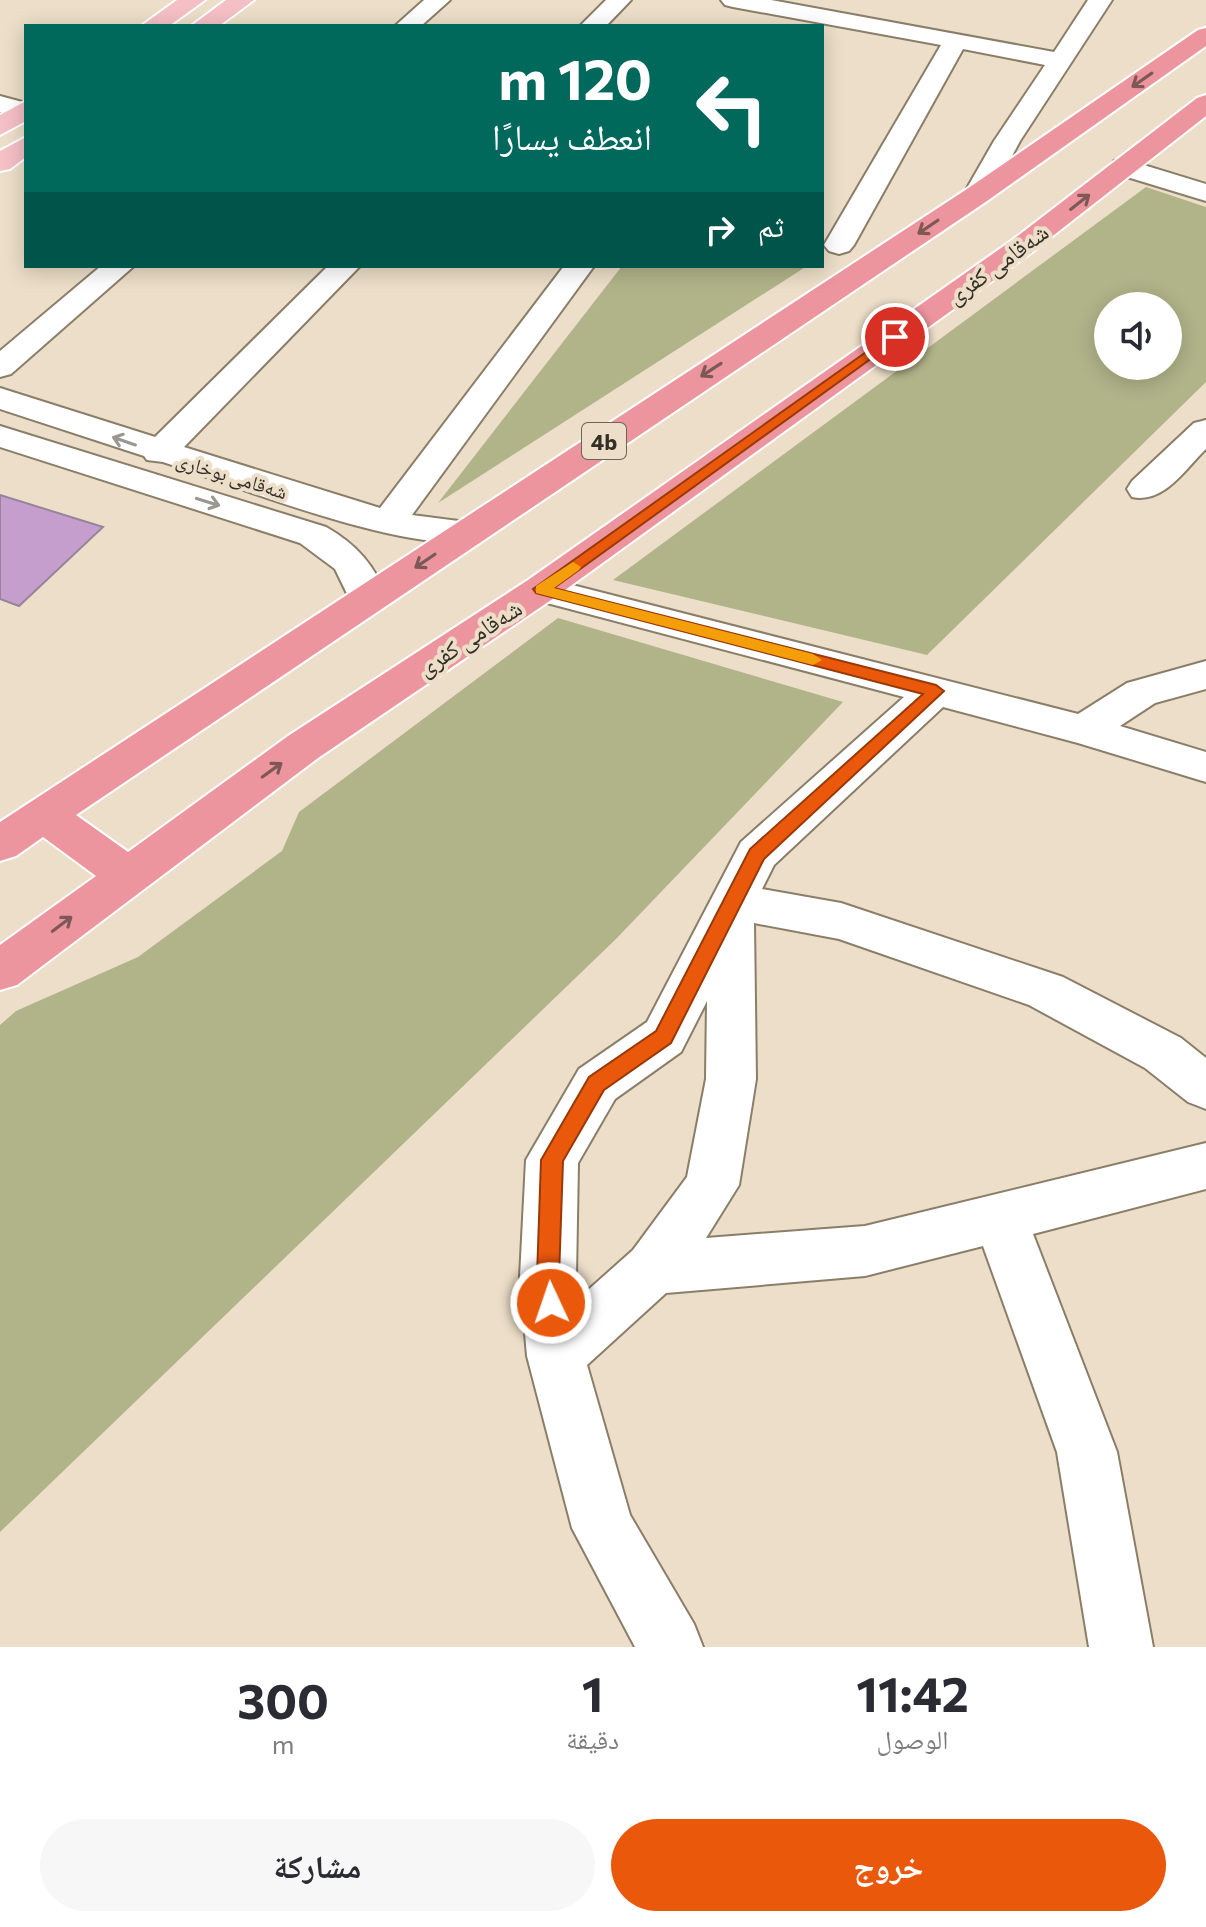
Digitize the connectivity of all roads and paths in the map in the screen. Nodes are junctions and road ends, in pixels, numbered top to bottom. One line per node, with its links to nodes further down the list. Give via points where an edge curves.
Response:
1 (193, 0): 8 (main road)
2 (242, 0): 9 (main road)
3 (438, 0): 10 (street)
4 (619, 0): 11 (street)
5 (733, 0): 7 (street)
6 (1100, 0): 14 (street)
7 (784, 18): 13 (street)
8 (156, 24)
9 (206, 24)
10 (409, 24)
11 (594, 24)
12 (1206, 35): 24 (highway, 4b, one-way to 24)
13 (956, 41): 14 (street); 25 (street)
14 (1060, 60): 24 (street)
15 (1206, 103): 22 (highway, شەقامی کفری)
16 (0, 104): 17 (street)
17 (24, 109)
18 (24, 110): 19 (main road)
19 (0, 127)
20 (24, 146): 21 (main road)
21 (0, 163)
22 (1124, 167): 23 (street); 40 (highway, شەقامی کفری, one-way to 22, via 1021,247)
23 (1206, 193)
24 (977, 195): 26 (highway, 4b, one-way to 26)
25 (831, 243): 26 (street)
26 (881, 258): 38 (highway, 4b, one-way to 38)
27 (117, 268): 30 (street)
28 (343, 268): 34 (street)
29 (578, 268): 37 (street)
30 (0, 367)
31 (0, 398): 34 (street, شەقامی بوخاری, one-way to 31)
32 (1206, 430): 35 (street)
33 (0, 436): 39 (street, شەقامی بوخاری, one-way to 39)
34 (159, 453): 36 (street, شەقامی بوخاری)
35 (1145, 489)
36 (346, 511): 37 (street, شەقامی بوخاری); 39 (street)
37 (388, 522): 38 (street, شەقامی بوخاری)
38 (469, 532): 41 (highway, 4b, one-way to 41)
39 (313, 535): 41 (street, شەقامی بوخاری, via 344,554)
40 (541, 589): 43 (street); 48 (highway, شەقامی کفری, one-way to 40, via 303,747)
41 (368, 599): 46 (highway, 4b)
42 (1206, 675): 44 (street, via 1141,693)
43 (936, 691): 44 (street); 49 (street, via 757,854)
44 (1084, 730): 45 (street)
45 (1206, 767)
46 (44, 815): 47 (highway, 4b); 48 (highway)
47 (0, 844)
48 (127, 875): 50 (highway, شەقامی کفری, one-way to 48)
49 (731, 901): 51 (street, via 841,921 1046,991 1163,1053); 54 (street, via 731,1079 712,1185); 55 (street, via 664,1037 597,1084 552,1160 548,1277)
50 (0, 971)
51 (1206, 1087)
52 (1206, 1166): 53 (street)
53 (1000, 1217): 54 (street, via 865,1251); 57 (street, via 1087,1452)
54 (653, 1268): 55 (street)
55 (556, 1356): 56 (street, via 603,1528)
56 (671, 1647)
57 (1121, 1647)

